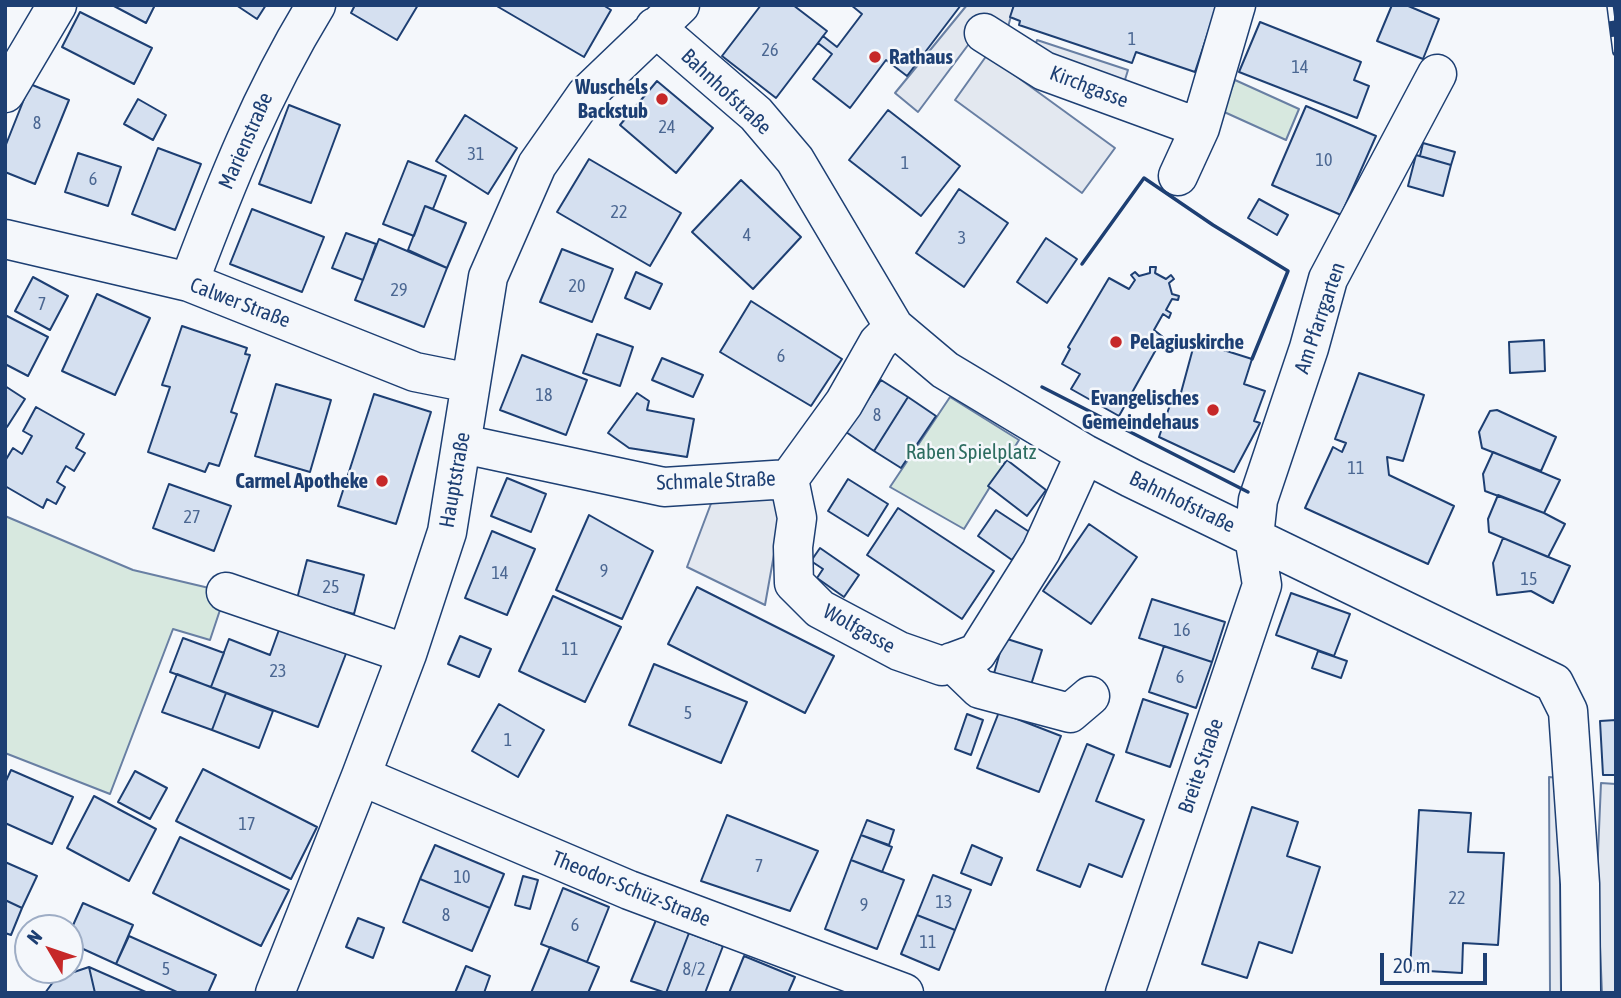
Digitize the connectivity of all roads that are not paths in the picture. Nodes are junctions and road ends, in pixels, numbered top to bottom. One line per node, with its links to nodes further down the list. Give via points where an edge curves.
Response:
1 (57, 5): 7 (street)
2 (316, 5): 11 (street, Marienstraße, via 286,54 235,160)
3 (1236, 5): 8 (street)
4 (668, 16): 12 (street, Bahnhofstraße, via 795,160); 13 (street, Hauptstraße, via 586,95 537,165 488,276)
5 (984, 33): 8 (street, Kirchgasse, via 1044,71)
6 (1437, 74): 17 (street, Am Pfarrgarten, via 1328,279 1258,500)
7 (5, 93)
8 (1200, 128): 9 (street)
9 (1178, 176)
10 (5, 239): 11 (street, Calwer Straße)
11 (189, 282): 13 (street, Calwer Straße, via 415,372)
12 (894, 327): 15 (street, Bahnhofstraße, via 945,370); 16 (street, Schmale Straße, via 878,343 844,402)
13 (470, 383): 14 (street, Hauptstraße)
14 (463, 444): 16 (street, Schmale Straße, via 664,486); 19 (street, Hauptstraße, via 447,532)
15 (1085, 454): 17 (street, Bahnhofstraße); 20 (street, via 1041,551 977,653)
16 (789, 479): 20 (street, Wolfgasse, via 797,518 794,583 820,609 899,651 942,666)
17 (1254, 537): 25 (street, Breite Straße, via 1262,585); 26 (street, Bahnhofstraße, via 1554,683 1568,711 1580,884)
18 (226, 592): 19 (street)
19 (407, 654): 22 (street, Hauptstraße)
20 (953, 662): 21 (street, via 980,689 1070,713)
21 (1090, 696)
22 (361, 776): 23 (street, Hauptstraße); 24 (street, Theodor-Schüz-Straße, via 629,890)
23 (275, 993)
24 (904, 993)
25 (1125, 993)
26 (1581, 993)

